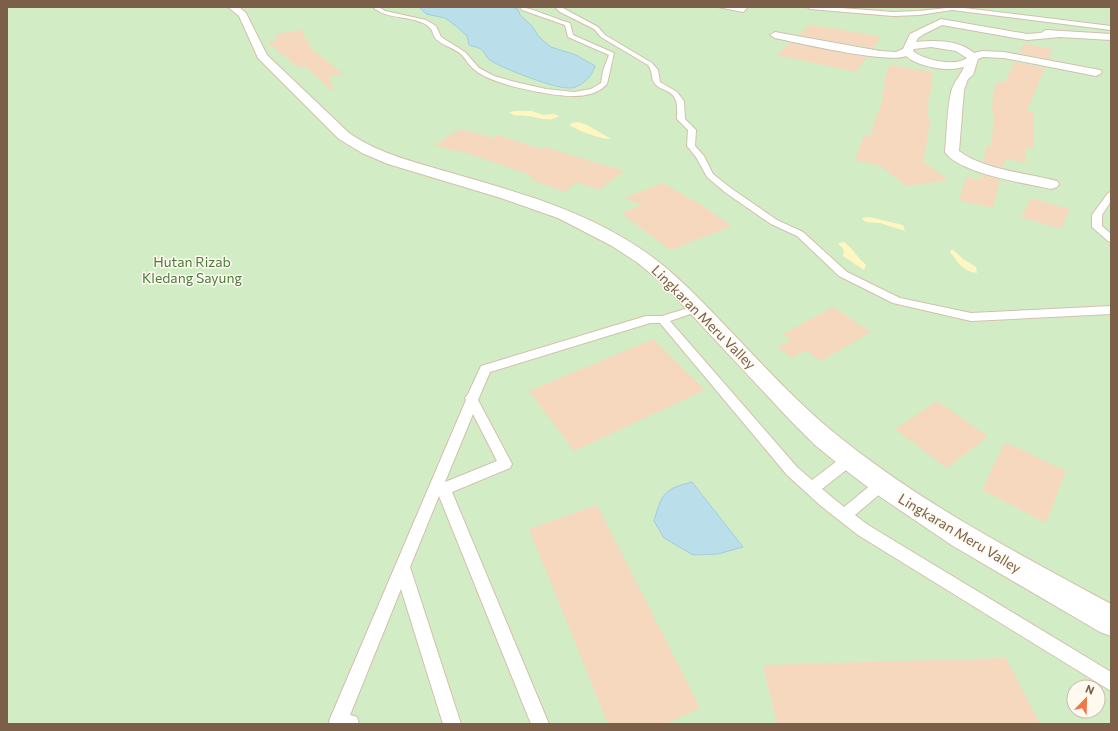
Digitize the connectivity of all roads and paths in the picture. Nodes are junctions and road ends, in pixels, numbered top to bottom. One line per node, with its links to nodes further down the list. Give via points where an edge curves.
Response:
1 (233, 7): 23 (street, Lingkaran Meru Valley, via 242,15 259,51 267,61 354,144 384,157 536,204 585,223 652,264)
2 (376, 7): 3 (lane, via 383,12 424,21 434,27 439,38 462,53 477,69 492,77 533,88 574,94 593,91 604,84 612,54 581,43 570,36 568,24 531,13)
3 (523, 7)
4 (558, 7): 24 (lane, via 596,28 603,36 650,64 655,70 655,79 660,86 674,92 681,101 681,119 692,130 691,146 700,156 710,176 774,222 800,234 843,274 897,301 971,318)
5 (721, 7): 6 (lane, via 743,10)
6 (745, 7)
7 (810, 7): 8 (lane, via 893,14 952,8)
8 (1111, 28)
9 (918, 34): 11 (street, via 939,23 959,24 1027,37 1060,34); 12 (street, via 926,41); 13 (street, via 914,36)
10 (775, 36): 14 (street)
11 (1111, 37)
12 (943, 45): 13 (street, via 916,45); 15 (street); 16 (street, via 963,50)
13 (908, 50): 14 (street, via 898,55); 17 (street, via 917,59)
14 (880, 54): 17 (street)
15 (1004, 55): 16 (street, via 982,54); 18 (street)
16 (972, 59): 17 (street, via 955,65); 19 (street, via 967,75)
17 (935, 64): 19 (street, via 959,71)
18 (1096, 72)
19 (963, 77): 20 (street, via 958,90 952,152 978,166)
20 (1051, 184)
21 (1111, 194): 22 (lane, via 1096,215 1097,227)
22 (1111, 239)
23 (698, 308): 25 (lane); 27 (street, Lingkaran Meru Valley, via 794,411)
24 (1111, 310)
25 (663, 320): 26 (lane, via 650,320 484,369); 30 (lane, via 792,471)
26 (471, 398): 29 (lane); 29 (lane, via 505,464)
27 (850, 459): 28 (street, Lingkaran Meru Valley); 30 (lane)
28 (882, 484): 31 (lane); 33 (street, Lingkaran Meru Valley, via 953,532)
29 (439, 488): 32 (lane); 37 (lane)
30 (811, 489): 31 (lane)
31 (843, 516): 34 (lane)
32 (402, 565): 35 (lane, via 338,721); 36 (lane)
33 (1111, 621)
34 (1111, 682)
35 (350, 724)
36 (452, 724)
37 (540, 724)

